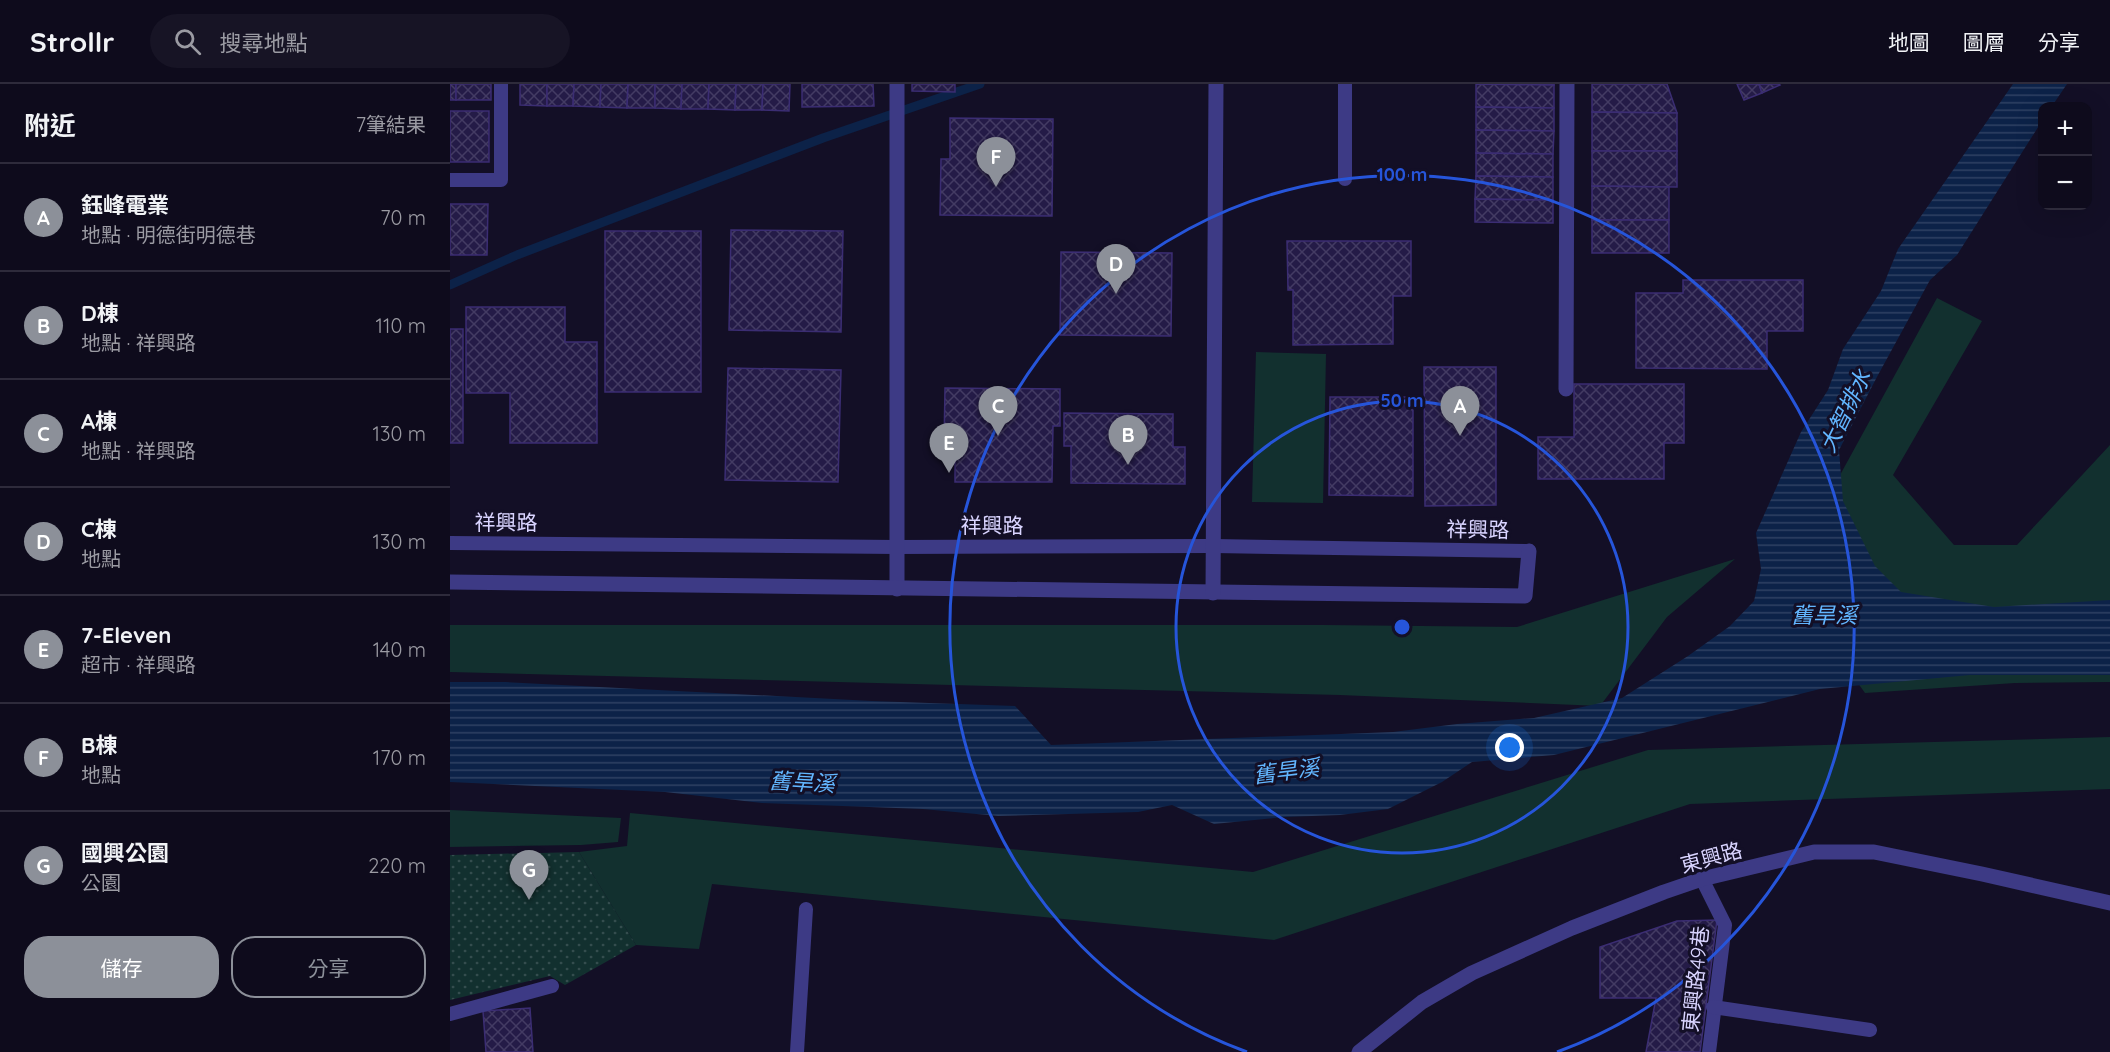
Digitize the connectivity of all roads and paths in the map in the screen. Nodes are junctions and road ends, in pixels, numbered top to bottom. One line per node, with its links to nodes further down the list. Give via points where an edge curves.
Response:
1 (501, 84): 7 (lane, via 501,180)
2 (897, 84): 11 (street)
3 (1216, 84): 10 (street)
4 (1345, 84): 6 (lane)
5 (1567, 84): 8 (street)
6 (1345, 179)
7 (450, 180)
8 (1566, 389)
9 (450, 543): 11 (lane, 祥興路)
10 (1214, 546): 11 (lane, 祥興路); 12 (lane, 祥興路); 15 (street)
11 (897, 547): 14 (street)
12 (1529, 551): 15 (street, 祥興路, via 1525,596)
13 (450, 582): 14 (street, 祥興路)
14 (897, 589): 15 (street, 祥興路)
15 (1213, 593)
16 (1702, 879): 17 (street, 東興路, via 1814,852 1874,852); 20 (lane, 東興路49巷, via 1725,925); 24 (street, 東興路, via 1572,928 1472,973 1422,1002)
17 (2110, 903)
18 (806, 909): 23 (lane)
19 (552, 986): 21 (lane)
20 (1713, 1007): 22 (lane); 25 (lane, 東興路49巷)
21 (450, 1014)
22 (1870, 1030)
23 (797, 1052)
24 (1359, 1052)
25 (1709, 1052)

